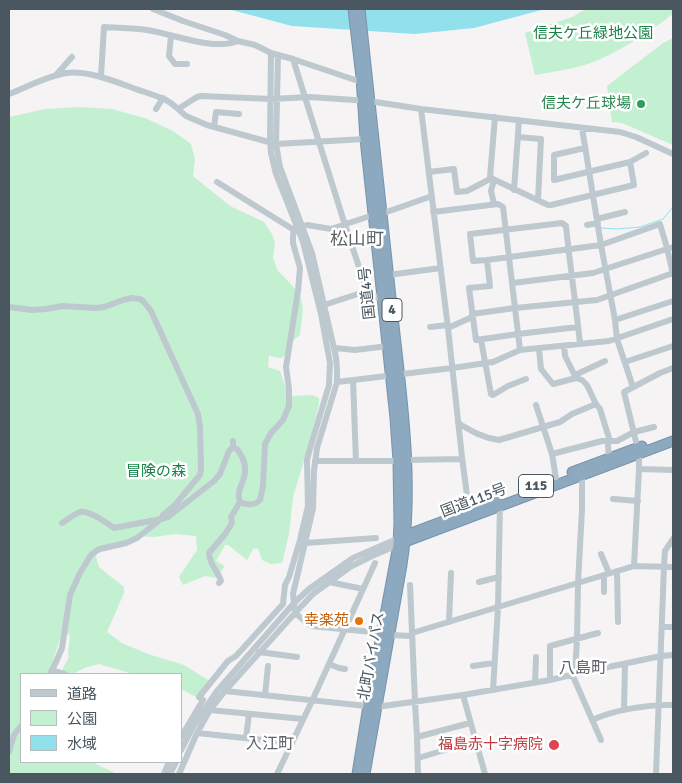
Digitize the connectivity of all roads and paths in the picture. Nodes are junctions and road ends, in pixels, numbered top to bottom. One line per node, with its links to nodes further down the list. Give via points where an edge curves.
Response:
1 (152, 9): 5 (street)
2 (353, 9): 12 (highway, 国道4号 / 4)
3 (360, 9): 12 (highway, 国道4号 / 4)
4 (170, 36): 5 (street, via 222,45); 9 (street, via 169,56 175,64); 11 (street, via 147,30 104,27)
5 (238, 41): 6 (street)
6 (274, 54): 8 (street); 16 (street)
7 (72, 57): 10 (street)
8 (294, 59): 12 (street); 15 (street)
9 (187, 64)
10 (55, 76): 11 (street, via 67,73); 13 (street)
11 (101, 76): 14 (street)
12 (363, 79): 17 (highway, 国道4号 / 4)
13 (9, 94)
14 (163, 98): 18 (street); 19 (street)
15 (305, 98): 16 (street); 17 (street); 28 (street)
16 (274, 99): 19 (street, via 197,96); 29 (street)
17 (366, 100): 20 (street); 27 (highway, 国道4号 / 4); 45 (highway, 国道4号 / 4)
18 (156, 109)
19 (178, 109): 24 (street, via 186,116)
20 (421, 109): 22 (street); 34 (street)
21 (239, 114): 24 (street, via 216,112)
22 (495, 117): 23 (street); 36 (street, via 490,177)
23 (519, 120): 25 (street); 26 (street)
24 (214, 127): 29 (street)
25 (582, 128): 30 (street); 32 (street, via 620,132)
26 (518, 137): 38 (street); 41 (street, via 541,139)
27 (365, 139): 28 (street); 45 (highway, 国道4号 / 4)
28 (319, 142): 29 (street); 47 (street)
29 (273, 143): 49 (street)
30 (585, 148): 35 (street); 35 (street, via 554,155 554,180)
31 (646, 154): 33 (street)
32 (673, 154)
33 (630, 162): 35 (street); 39 (street, via 634,185)
34 (429, 172): 36 (street, via 454,169 457,192); 40 (street)
35 (589, 172): 39 (street)
36 (493, 179): 38 (street); 42 (street)
37 (217, 182): 49 (street)
38 (514, 190): 41 (street)
39 (593, 195): 41 (street, via 551,205); 46 (street)
40 (432, 196): 43 (street); 45 (street)
41 (538, 200)
42 (494, 204): 43 (street); 50 (street, via 503,208)
43 (433, 212): 56 (street)
44 (625, 212): 46 (street)
45 (377, 214): 47 (street); 59 (highway, 国道4号 / 4); 64 (highway, 国道4号 / 4)
46 (597, 221): 48 (street); 51 (street)
47 (345, 225): 49 (street, via 331,229 307,225); 62 (street)
48 (587, 225)
49 (298, 229): 67 (street, via 312,253); 119 (street, via 293,235 293,243 300,268 286,367 289,406 265,444 260,500 253,504); 190 (street, via 321,314 330,363 329,385 307,460 308,506 285,585 283,604 228,661 199,697 203,700)
50 (505, 229): 53 (street, via 562,223 566,226); 54 (street); 55 (street, via 470,234 473,260)
51 (602, 245): 52 (street, via 660,224); 53 (street); 57 (street)
52 (670, 247): 57 (street); 58 (street)
53 (568, 249): 54 (street); 60 (street)
54 (509, 257): 55 (street); 61 (street)
55 (487, 260): 70 (street, via 490,286 469,288)
56 (441, 268): 59 (street); 74 (street)
57 (606, 270): 60 (street); 63 (street)
58 (673, 273): 63 (street)
59 (388, 275): 91 (highway, 国道4号 / 4)
60 (572, 276): 61 (street); 66 (street)
61 (513, 283): 69 (street)
62 (367, 291): 64 (street); 67 (street)
63 (611, 295): 66 (street); 72 (street)
64 (383, 301): 80 (highway, 国道4号 / 4)
65 (673, 301): 72 (street)
66 (576, 302): 69 (street); 75 (street)
67 (324, 305): 83 (street)
68 (9, 307): 122 (street, via 32,310 62,306 96,308 132,298 140,299 148,306 200,421 200,475)
69 (515, 308): 70 (street); 76 (street)
70 (472, 316): 74 (street); 78 (street, via 476,340)
71 (673, 319): 77 (street)
72 (615, 320): 77 (street)
73 (430, 327): 74 (street)
74 (448, 327): 89 (street)
75 (578, 327): 76 (street); 79 (street)
76 (518, 334): 78 (street); 85 (street)
77 (617, 339): 79 (street); 87 (street)
78 (481, 340): 88 (street)
79 (580, 344): 81 (street)
80 (388, 346): 83 (street, via 355,350); 91 (highway, 国道4号 / 4)
81 (564, 346): 84 (street); 92 (street, via 565,356)
82 (673, 346): 87 (street)
83 (335, 348): 95 (street)
84 (539, 349): 85 (street); 92 (street, via 541,369 553,384)
85 (520, 350): 88 (street)
86 (605, 362): 92 (street)
87 (625, 362): 96 (street)
88 (485, 363): 89 (street); 93 (street, via 493,395)
89 (452, 368): 91 (street); 99 (street)
90 (673, 368): 96 (street)
91 (395, 375): 94 (street); 110 (highway, 国道4号 / 4)
92 (575, 376): 97 (street, via 587,385)
93 (526, 379)
94 (353, 380): 95 (street); 112 (street)
95 (336, 382): 111 (street)
96 (632, 387): 102 (street, via 624,392)
97 (596, 404): 100 (street); 104 (street)
98 (536, 405): 100 (street)
99 (458, 423): 100 (street, via 482,436 499,440); 109 (street)
100 (543, 427): 107 (street)
101 (654, 427): 102 (street)
102 (634, 432): 104 (street, via 616,441); 106 (street)
103 (673, 435): 106 (highway, 国道115号 / 115)
104 (608, 441): 107 (street); 108 (street)
105 (673, 441): 106 (highway, 国道115号 / 115)
106 (638, 451): 108 (highway, 国道115号 / 115); 113 (street); 115 (highway, 国道115号 / 115)
107 (552, 454): 116 (street)
108 (609, 458): 115 (highway, 国道115号 / 115)
109 (462, 459): 110 (street); 121 (street)
110 (402, 460): 112 (street); 126 (highway, 国道4号 / 4)
111 (315, 461): 112 (street); 127 (street, via 313,508)
112 (356, 461)
113 (639, 469): 114 (street); 118 (street)
114 (673, 470)
115 (582, 472): 116 (highway, 国道115号 / 115); 120 (highway, 国道115号 / 115); 139 (street)
116 (556, 478): 120 (highway, 国道115号 / 115)
117 (613, 499): 118 (street)
118 (638, 501): 130 (street)
119 (240, 502): 122 (street, via 238,498 245,464 233,444 214,481); 140 (street, via 231,516 232,523 209,553 210,562 221,581)
120 (500, 502): 121 (highway, 国道115号 / 115); 126 (highway, 国道115号 / 115); 136 (street)
121 (469, 511): 126 (highway, 国道115号 / 115)
122 (161, 519): 123 (street, via 114,528 86,512 80,512); 169 (street, via 137,538 100,549 91,556 70,594 62,648)
123 (62, 523)
124 (376, 538): 127 (street)
125 (673, 539): 131 (street, via 665,551)
126 (402, 540): 137 (street); 144 (street, via 353,558); 153 (highway, 北町バイパス / 4)
127 (306, 543): 144 (street, via 293,594)
128 (601, 554): 135 (street)
129 (375, 563): 142 (street)
130 (634, 566): 131 (street); 133 (street)
131 (664, 566): 132 (street); 149 (street)
132 (673, 567)
133 (617, 571): 135 (street); 148 (street)
134 (451, 573): 147 (street)
135 (606, 574): 139 (street); 143 (street)
136 (499, 577): 138 (street); 145 (street)
137 (329, 582): 142 (street); 146 (street)
138 (479, 582)
139 (578, 582): 145 (street); 157 (street)
140 (219, 583)
141 (410, 585): 154 (street)
142 (363, 589): 151 (street)
143 (604, 592)
144 (294, 603): 146 (street); 196 (street, via 217,691)
145 (498, 607): 147 (street); 163 (street)
146 (295, 613): 151 (street, via 311,626); 158 (street)
147 (450, 622): 154 (street)
148 (618, 622)
149 (662, 627): 150 (street); 156 (street)
150 (673, 627)
151 (345, 629): 153 (street); 164 (street)
152 (598, 633): 157 (street)
153 (386, 634): 154 (street); 181 (highway, 北町バイパス / 4)
154 (412, 634): 178 (street)
155 (652, 635): 156 (street)
156 (662, 636): 161 (street)
157 (577, 639): 170 (street); 171 (street, via 550,646)
158 (259, 652): 160 (street); 174 (street)
159 (673, 655): 161 (street)
160 (297, 656)
161 (661, 656): 165 (street); 179 (street)
162 (536, 657): 172 (street)
163 (494, 663): 167 (street); 173 (street)
164 (329, 664): 168 (street); 177 (street)
165 (625, 664): 170 (street); 183 (street)
166 (268, 666): 175 (street)
167 (473, 666)
168 (345, 669)
169 (51, 672)
170 (573, 674): 171 (street); 186 (street)
171 (550, 680): 172 (street)
172 (535, 683): 173 (street)
173 (493, 690): 176 (street)
174 (225, 691): 175 (street); 182 (street)
175 (265, 696): 177 (street)
176 (463, 696): 178 (street); 187 (street)
177 (312, 701): 181 (street); 185 (street)
178 (415, 702): 181 (street); 191 (street)
179 (660, 704): 180 (street); 183 (street); 205 (street)
180 (673, 705)
181 (372, 707): 201 (highway, 北町バイパス / 4); 202 (highway, 北町バイパス / 4)
182 (210, 710): 184 (street); 189 (street)
183 (624, 710): 186 (street)
184 (249, 714): 185 (street); 192 (street)
185 (303, 719): 195 (street)
186 (592, 720): 193 (street)
187 (470, 723): 191 (street); 194 (street)
188 (20, 727): 197 (street)
189 (197, 733): 192 (street); 199 (street)
190 (182, 735)
191 (417, 737): 198 (street)
192 (246, 738): 195 (street)
193 (601, 740)
194 (476, 741): 198 (street); 204 (street)
195 (292, 743): 200 (street)
196 (182, 748)
197 (9, 752)
198 (418, 758): 203 (street)
199 (179, 774)
200 (277, 774)
201 (357, 774)
202 (365, 774)
203 (418, 774)
204 (485, 774)
205 (656, 774)

